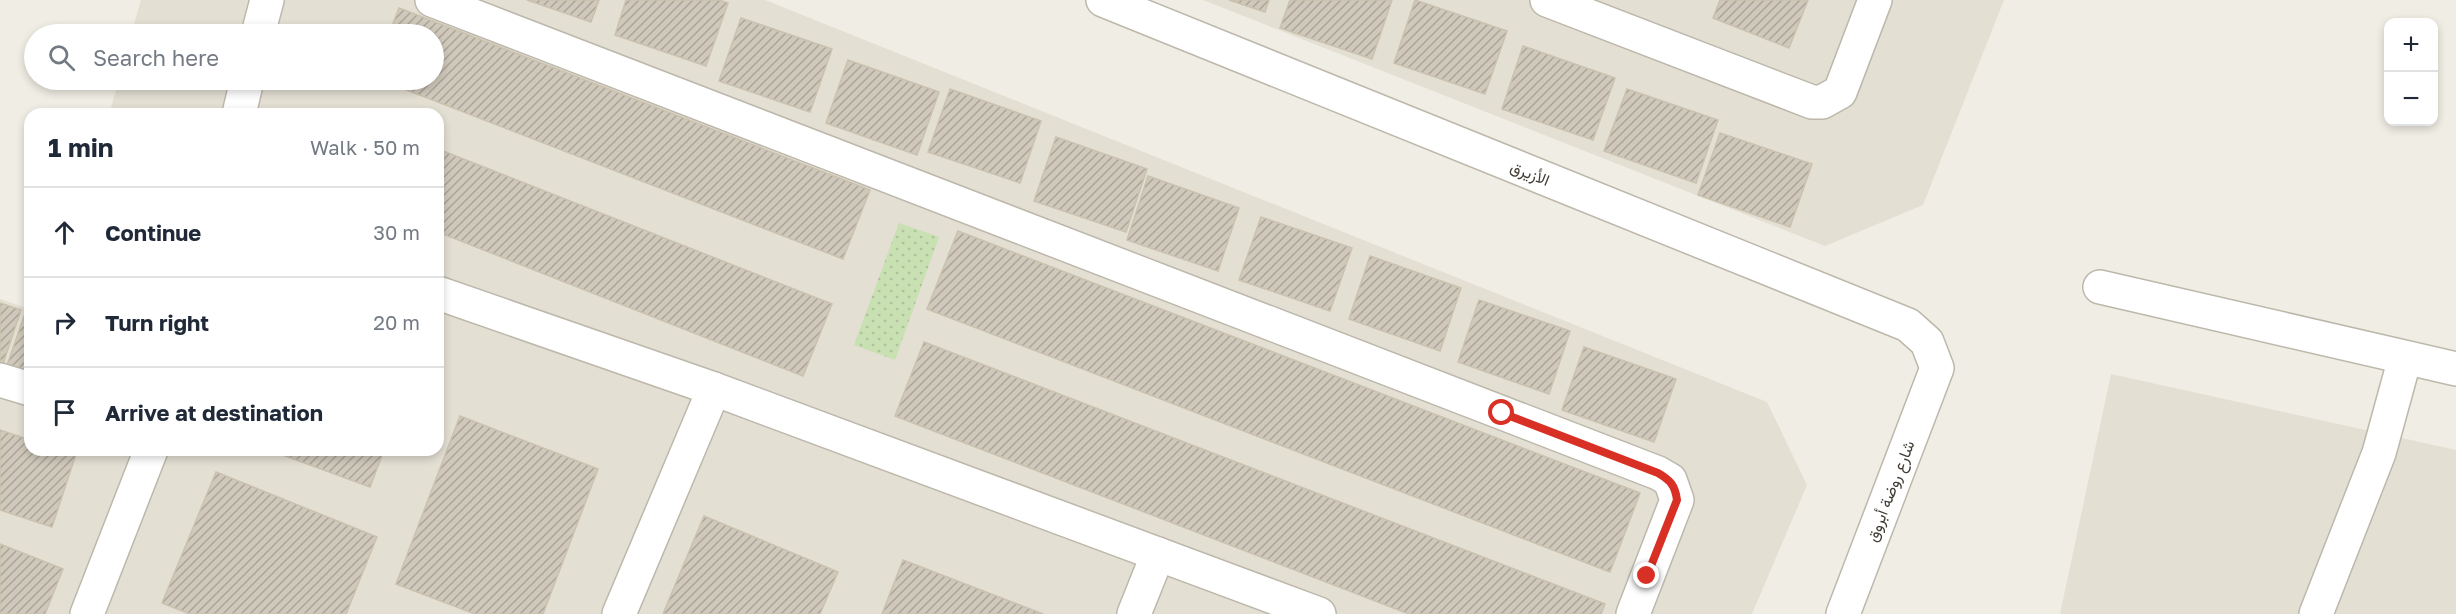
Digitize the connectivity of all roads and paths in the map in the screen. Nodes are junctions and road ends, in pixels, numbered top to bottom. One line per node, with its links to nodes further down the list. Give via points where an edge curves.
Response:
1 (267, 0): 6 (street)
2 (432, 0): 23 (street, via 1658,473 1670,480 1677,500)
3 (1875, 0): 5 (street, via 1839,92 1822,102 1802,99)
4 (1111, 2): 12 (street, الأزيرق, via 1908,325 1927,342)
5 (1567, 4)
6 (261, 24)
7 (245, 90): 8 (street)
8 (241, 108)
9 (2100, 287): 11 (street)
10 (444, 295): 16 (street)
11 (2405, 358): 13 (street); 25 (street, via 2379,453)
12 (1937, 368): 24 (street, شارع روضة أبروق)
13 (2456, 369)
14 (0, 380): 15 (street)
15 (24, 387)
16 (714, 389): 18 (street); 20 (street)
17 (149, 456): 19 (street)
18 (1158, 554): 21 (street); 22 (street)
19 (87, 614)
20 (619, 614)
21 (1134, 614)
22 (1319, 614)
23 (1633, 614)
24 (1843, 614)
25 (2316, 614)

